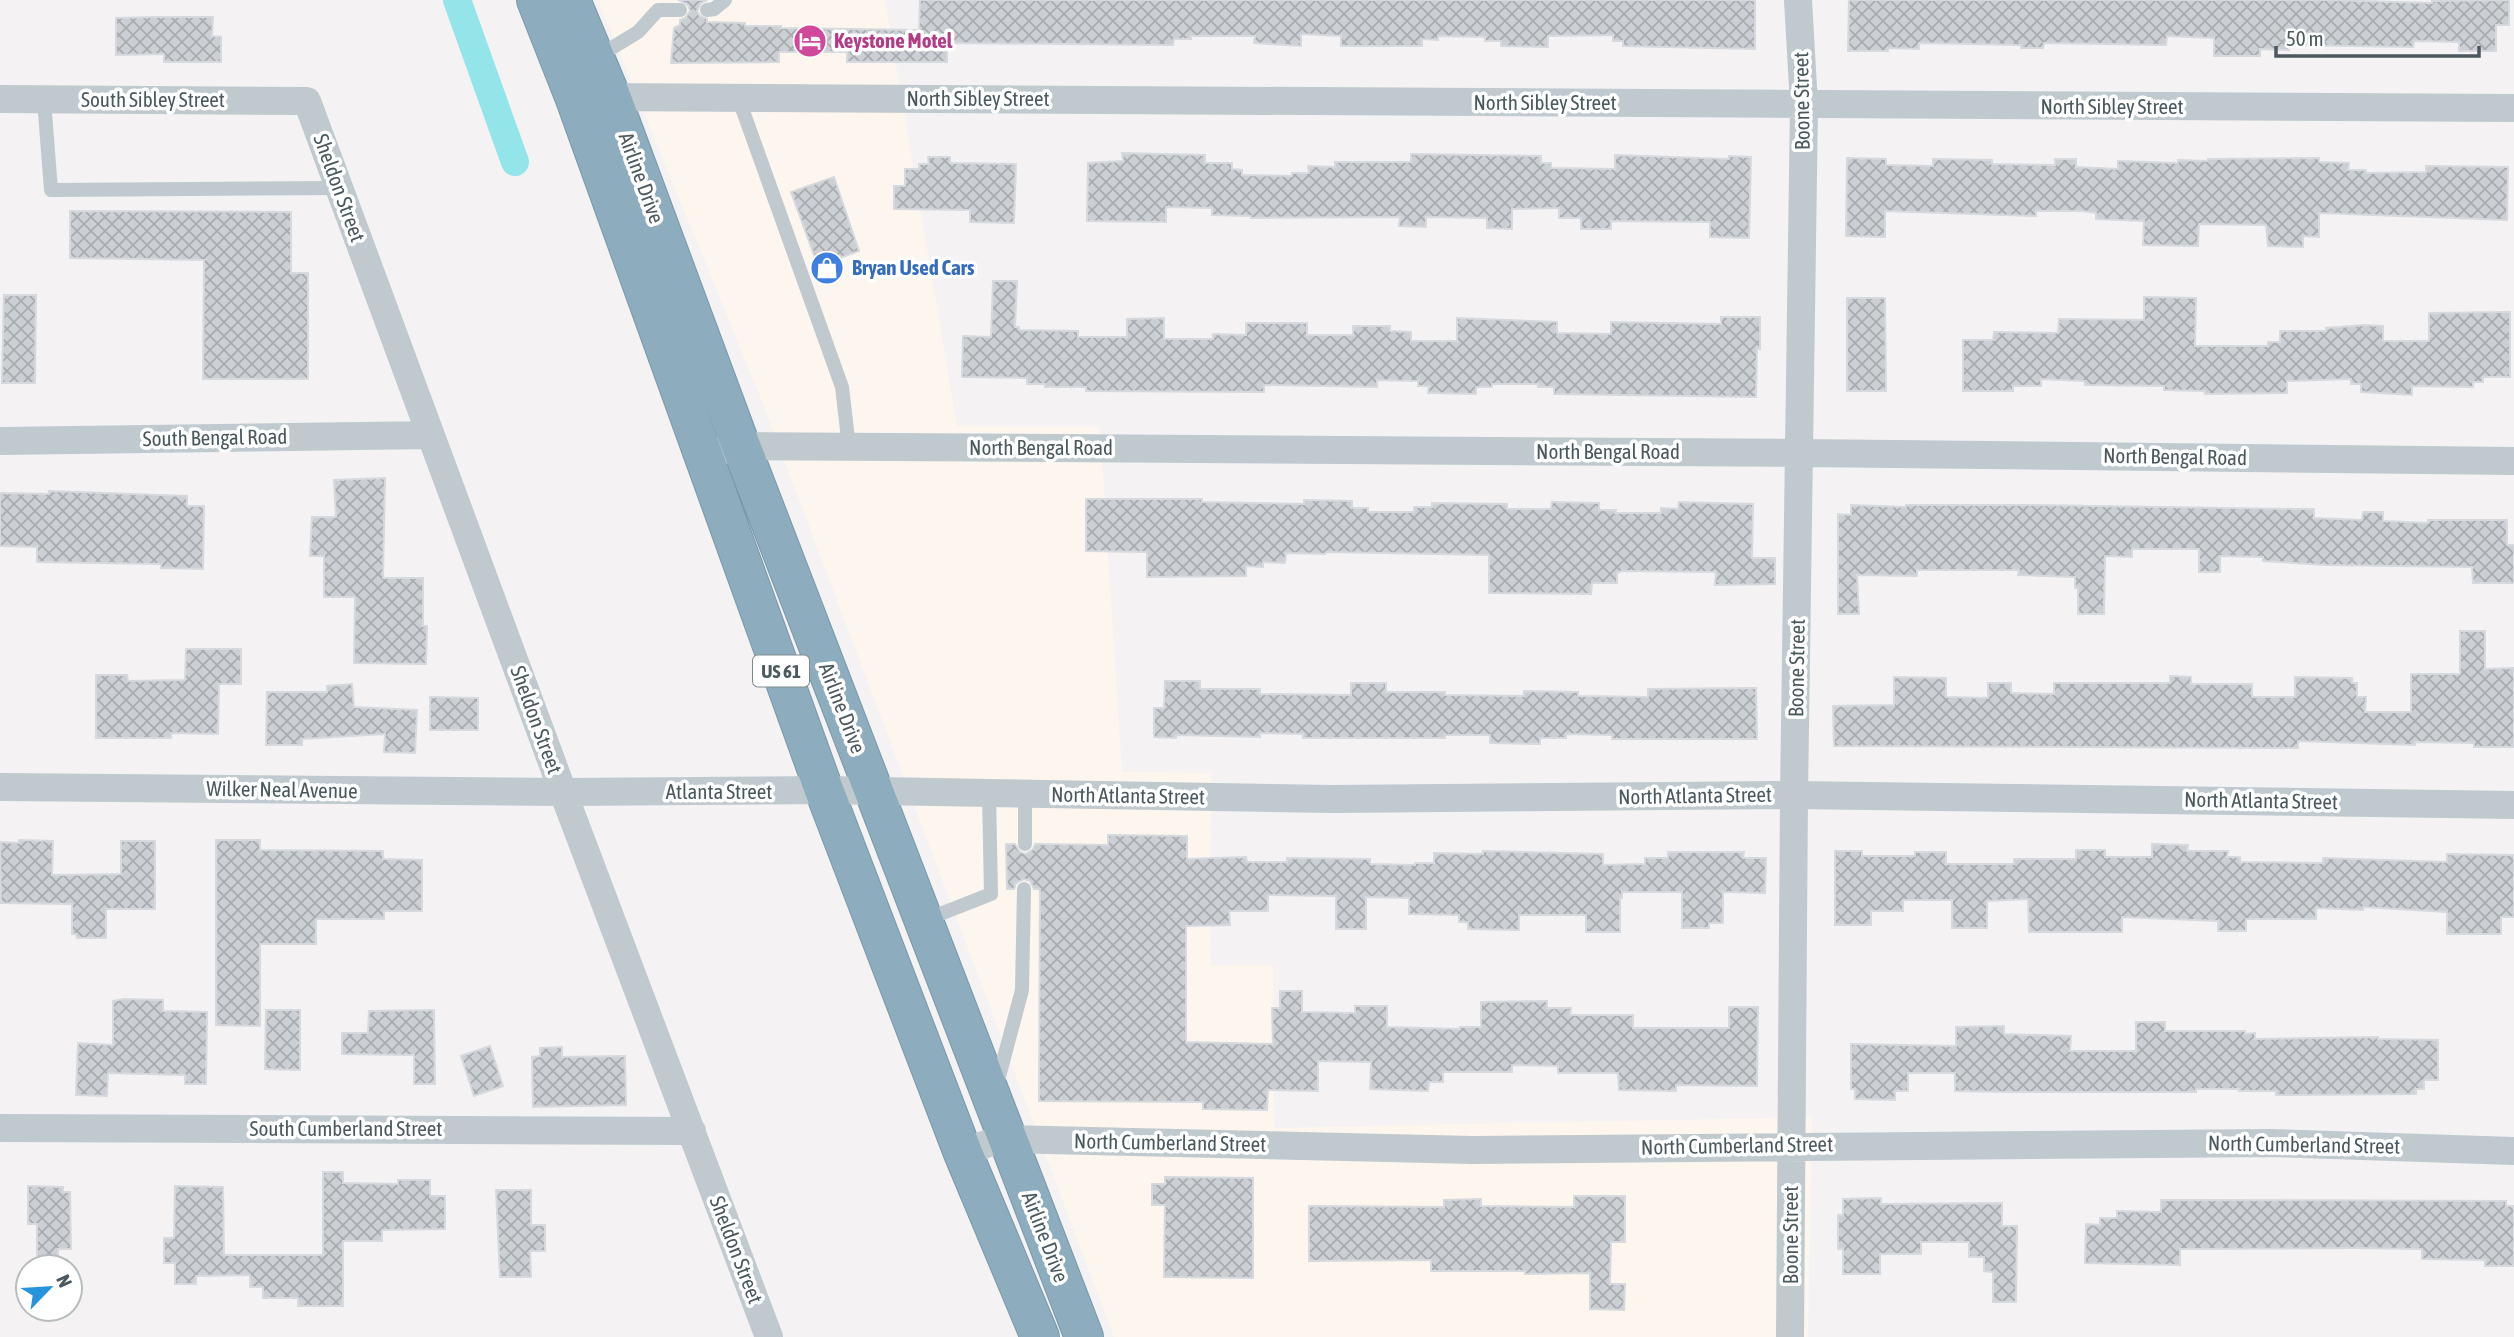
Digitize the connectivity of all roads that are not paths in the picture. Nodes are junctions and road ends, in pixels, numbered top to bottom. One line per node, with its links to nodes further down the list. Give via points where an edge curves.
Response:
1 (536, 0): 9 (highway, Airline Drive / US 61)
2 (571, 0): 8 (highway, Airline Drive / US 61)
3 (725, 0): 7 (lane)
4 (1798, 0): 14 (street, Boone Street)
5 (658, 5): 6 (lane); 8 (lane, via 638,32)
6 (680, 10)
7 (707, 10)
8 (595, 58): 9 (highway, Airline Drive / US 61)
9 (593, 97): 10 (street, North Sibley Street); 19 (highway, Airline Drive / US 61); 22 (highway, Airline Drive / US 61)
10 (738, 97): 14 (street, North Sibley Street); 20 (lane, via 842,387)
11 (0, 99): 12 (street, South Sibley Street)
12 (44, 100): 13 (street, South Sibley Street); 16 (lane, via 51,190)
13 (307, 101): 16 (street, Sheldon Street)
14 (1804, 105): 15 (street, North Sibley Street); 21 (street, Boone Street)
15 (2514, 108)
16 (339, 188): 17 (street, Sheldon Street)
17 (430, 435): 18 (street, South Bengal Road); 26 (street, Sheldon Street)
18 (0, 441)
19 (741, 446): 20 (street, North Bengal Road); 22 (street, North Bengal Road); 27 (highway, Airline Drive / US 61)
20 (849, 447): 21 (street, North Bengal Road)
21 (1800, 453): 23 (street, North Bengal Road); 30 (street, Boone Street)
22 (704, 455): 25 (highway, Airline Drive / US 61)
23 (2514, 461)
24 (0, 787): 26 (street, Wilker Neal Avenue)
25 (824, 790): 26 (street, Atlanta Street); 27 (street, Atlanta Street); 41 (highway, Airline Drive / US 61)
26 (563, 792): 37 (street, Sheldon Street)
27 (875, 792): 28 (street, North Atlanta Street); 34 (highway, Airline Drive / US 61)
28 (989, 794): 29 (street, North Atlanta Street); 34 (lane, via 991,894)
29 (1025, 794): 30 (street, North Atlanta Street, via 1333,799); 32 (lane)
30 (1794, 795): 31 (street, North Atlanta Street); 39 (street, Boone Street)
31 (2514, 805)
32 (1026, 844)
33 (1024, 889): 35 (lane, via 1022,989)
34 (923, 920): 35 (highway, Airline Drive / US 61)
35 (993, 1102): 38 (highway, Airline Drive / US 61)
36 (0, 1128): 37 (street, South Cumberland Street)
37 (692, 1131): 42 (street, Sheldon Street)
38 (1007, 1139): 39 (street, North Cumberland Street, via 1472,1150); 41 (street, North Cumberland Street); 44 (highway, Airline Drive / US 61)
39 (1792, 1145): 40 (street, North Cumberland Street, via 2271,1143); 45 (street, Boone Street)
40 (2514, 1150)
41 (963, 1153): 43 (highway, Airline Drive / US 61)
42 (769, 1337)
43 (1040, 1337)
44 (1084, 1337)
45 (1790, 1337)

